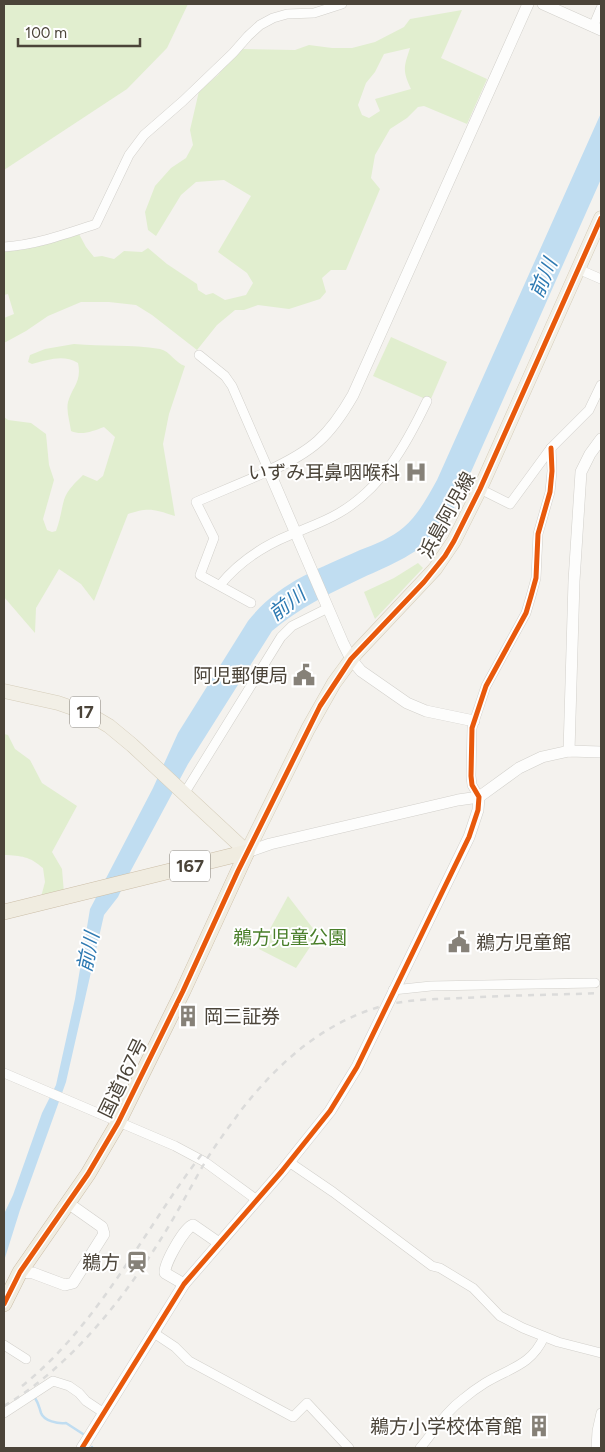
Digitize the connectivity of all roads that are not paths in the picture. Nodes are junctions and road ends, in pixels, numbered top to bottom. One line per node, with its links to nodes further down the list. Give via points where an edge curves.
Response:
1 (342, 4): 7 (street, via 314,12 287,14 260,25 144,135 129,154 96,224 47,240)
2 (528, 4): 15 (street, via 342,415 314,446)
3 (543, 4): 5 (street)
4 (601, 8): 5 (street)
5 (597, 28)
6 (601, 218): 8 (main road, 浜島阿児線)
7 (4, 247)
8 (578, 269): 9 (street); 16 (main road, 浜島阿児線)
9 (601, 279)
10 (199, 355): 15 (street, via 232,386)
11 (601, 385): 14 (street, via 589,410)
12 (427, 401): 17 (street, via 409,438 375,485 339,513)
13 (601, 440): 24 (street, via 582,472 574,581)
14 (551, 448): 16 (street, via 510,504); 23 (street, via 550,492 538,534 536,578 531,596 526,613 486,686)
15 (269, 471): 17 (street); 18 (street, via 196,502 214,538 200,575)
16 (480, 489): 21 (main road, 浜島阿児線, via 454,541 435,569)
17 (296, 532): 18 (street, via 255,553); 20 (street)
18 (220, 585): 19 (street)
19 (251, 603)
20 (327, 606): 21 (street); 26 (street, via 292,626 281,637)
21 (351, 659): 23 (street, via 361,671 407,703 426,711); 28 (main road, 浜島阿児線, via 308,729)
22 (4, 690): 26 (main road, 17, via 87,713 109,726)
23 (474, 721): 27 (street, via 470,776)
24 (569, 752): 25 (street, 167); 27 (street, 167, via 530,762)
25 (601, 752)
26 (183, 794): 28 (main road, 17)
27 (479, 797): 28 (street, 167); 31 (street, via 469,837)
28 (247, 852): 29 (highway, 167); 33 (highway, 国道167号 / 167)
29 (4, 912)
30 (595, 982): 31 (street)
31 (393, 990): 34 (street, via 346,1085)
32 (4, 1073): 33 (street)
33 (118, 1123): 35 (street, via 205,1162); 36 (highway, 国道167号 / 167)
34 (289, 1162): 35 (street); 42 (street, via 432,1266 473,1288 500,1316)
35 (257, 1200): 37 (street)
36 (68, 1203): 38 (highway, 国道167号 / 167); 38 (street, via 102,1227 104,1234 73,1282 66,1285 33,1273)
37 (219, 1243): 39 (street); 39 (street, via 193,1225 188,1226 164,1268 165,1273)
38 (20, 1272): 40 (highway, 国道167号 / 167)
39 (184, 1284): 41 (street)
40 (4, 1304)
41 (154, 1334): 46 (street); 50 (street, via 175,1347 189,1361 293,1417 307,1403)
42 (544, 1337): 44 (street); 51 (street, via 527,1360 461,1400)
43 (4, 1345): 45 (street)
44 (601, 1353)
45 (26, 1359)
46 (104, 1412): 47 (street, via 66,1384 53,1381); 49 (street)
47 (4, 1413)
48 (601, 1413): 52 (street)
49 (82, 1448)
50 (349, 1448)
51 (420, 1448)
52 (596, 1448)

